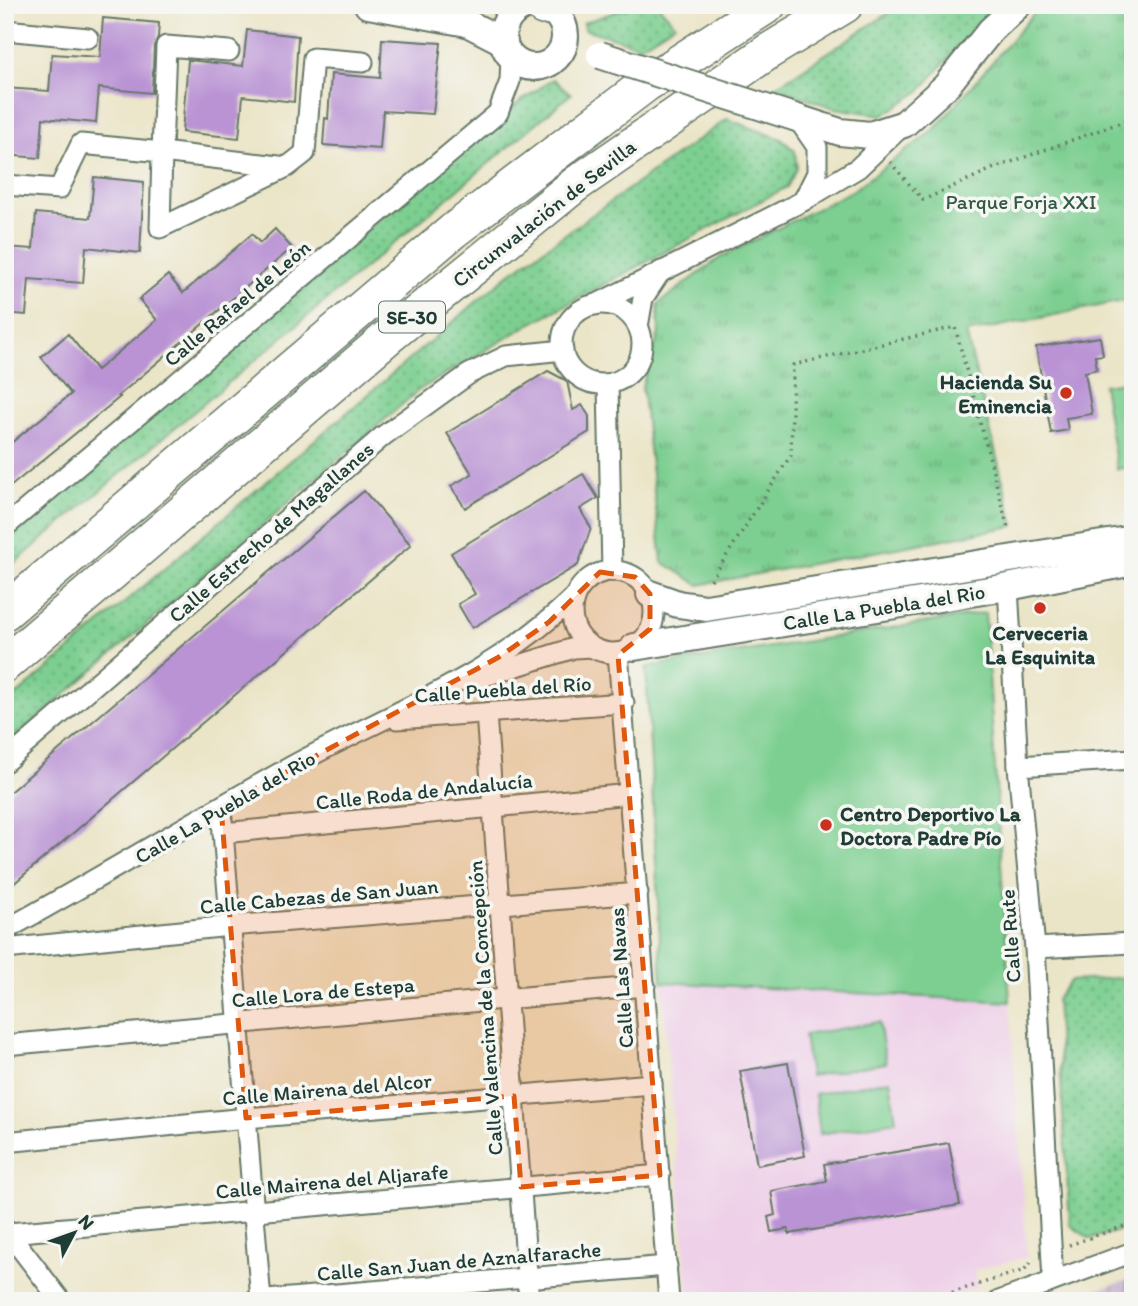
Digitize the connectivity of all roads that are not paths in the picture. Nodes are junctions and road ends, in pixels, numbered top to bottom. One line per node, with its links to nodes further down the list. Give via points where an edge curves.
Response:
1 (368, 5): 5 (street)
2 (768, 5): 31 (highway, Circunvalación de Sevilla / SE-30, via 646,84 453,231)
3 (845, 5): 34 (highway, Circunvalación de Sevilla / SE-30, via 713,88 555,201 389,336)
4 (1017, 5): 14 (street, via 946,86)
5 (378, 6): 6 (street)
6 (467, 23): 7 (street); 10 (street)
7 (546, 23): 10 (street, via 507,21); 10 (street, via 547,64 528,66); 13 (street, bridge, via 600,55)
8 (5, 30): 9 (street)
9 (88, 38)
10 (507, 49): 24 (street, Calle Rafael de León, via 510,81 498,113)
11 (229, 51): 15 (street, via 166,46)
12 (363, 62): 16 (street, via 313,58 305,153)
13 (797, 118): 14 (street, via 840,132 870,135); 18 (street, via 817,147 817,173)
14 (904, 124): 18 (street, via 858,168)
15 (162, 152): 16 (street); 16 (street, via 160,228); 17 (street, via 81,144 59,189)
16 (287, 167)
17 (5, 185)
18 (803, 201): 19 (street)
19 (662, 270): 20 (street); 21 (street, via 643,298)
20 (595, 305): 21 (street, via 621,309); 22 (street, via 573,316 566,326)
21 (638, 327): 23 (street, via 642,351 638,363 620,380)
22 (563, 350): 23 (street, via 566,362 584,380); 40 (street, Calle Estrecho de Magallanes, via 506,356 469,374 383,436)
23 (608, 384): 27 (street)
24 (5, 527)
25 (1133, 539): 29 (street, Calle La Puebla del Rio, via 706,607)
26 (1133, 562): 28 (street, Calle La Puebla del Rio)
27 (612, 571): 29 (street, via 635,577); 30 (street, via 589,578)
28 (1008, 587): 33 (street, Calle La Puebla del Rio); 41 (street, Calle Rute)
29 (650, 594): 33 (street, via 650,629 643,640)
30 (574, 597): 32 (street, via 574,625); 35 (street, via 549,622)
31 (5, 612)
32 (591, 647): 33 (street, via 604,652); 35 (street, via 573,648)
33 (626, 650): 36 (street, Calle Las Navas)
34 (5, 664)
35 (448, 689): 38 (street, Calle La Puebla del Rio)
36 (624, 703): 37 (street, Calle Puebla del Río); 42 (street, Calle Las Navas)
37 (486, 713): 38 (street, Calle Puebla del Río); 44 (street, Calle Valencina de la Concepción)
38 (386, 720): 43 (street, Calle La Puebla del Rio)
39 (1133, 759): 41 (street)
40 (5, 761)
41 (1018, 766): 51 (street, Calle Rute)
42 (630, 793): 44 (street, Calle Roda de Andalucía); 46 (street, Calle Las Navas)
43 (221, 807): 45 (street); 49 (street, Calle La Puebla del Rio)
44 (493, 807): 45 (street, Calle Roda de Andalucía); 47 (street, Calle Valencina de la Concepción)
45 (223, 833): 48 (street)
46 (638, 893): 47 (street, Calle Cabezas de San Juan); 53 (street, Calle Las Navas)
47 (500, 904): 48 (street, Calle Cabezas de San Juan); 54 (street, Calle Valencina de la Concepción)
48 (230, 926): 52 (street, Calle Cabezas de San Juan); 55 (street)
49 (5, 930)
50 (1133, 943): 51 (street)
51 (1035, 948): 68 (street, Calle Rute)
52 (5, 949)
53 (645, 986): 54 (street, Calle Lora de Estepa); 57 (street, Calle Las Navas)
54 (507, 998): 55 (street, Calle Lora de Estepa); 58 (street, Calle Valencina de la Concepción)
55 (238, 1023): 56 (street, Calle Lora de Estepa); 59 (street)
56 (5, 1045)
57 (652, 1084): 58 (street, Calle Mairena del Alcor); 61 (street, Calle Las Navas)
58 (514, 1096): 59 (street, Calle Mairena del Alcor); 62 (street, Calle Valencina de la Concepción)
59 (246, 1118): 60 (street, Calle Mairena del Alcor); 63 (street)
60 (5, 1142)
61 (660, 1175): 62 (street, Calle Mairena del Aljarafe); 66 (street, Calle Las Navas)
62 (521, 1187): 63 (street, Calle Mairena del Aljarafe); 67 (street, Calle Valencina de la Concepción)
63 (253, 1211): 64 (street, Calle Mairena del Aljarafe); 70 (street)
64 (7, 1231): 69 (street)
65 (1133, 1252): 68 (street)
66 (667, 1266): 67 (street, Calle San Juan de Aznalfarache); 72 (street, Calle Las Navas)
67 (528, 1278): 70 (street, Calle San Juan de Aznalfarache); 71 (street, Calle Valencina de la Concepción)
68 (1053, 1281): 73 (street)
69 (61, 1301)
70 (259, 1301)
71 (530, 1301)
72 (669, 1301)
73 (999, 1301)

